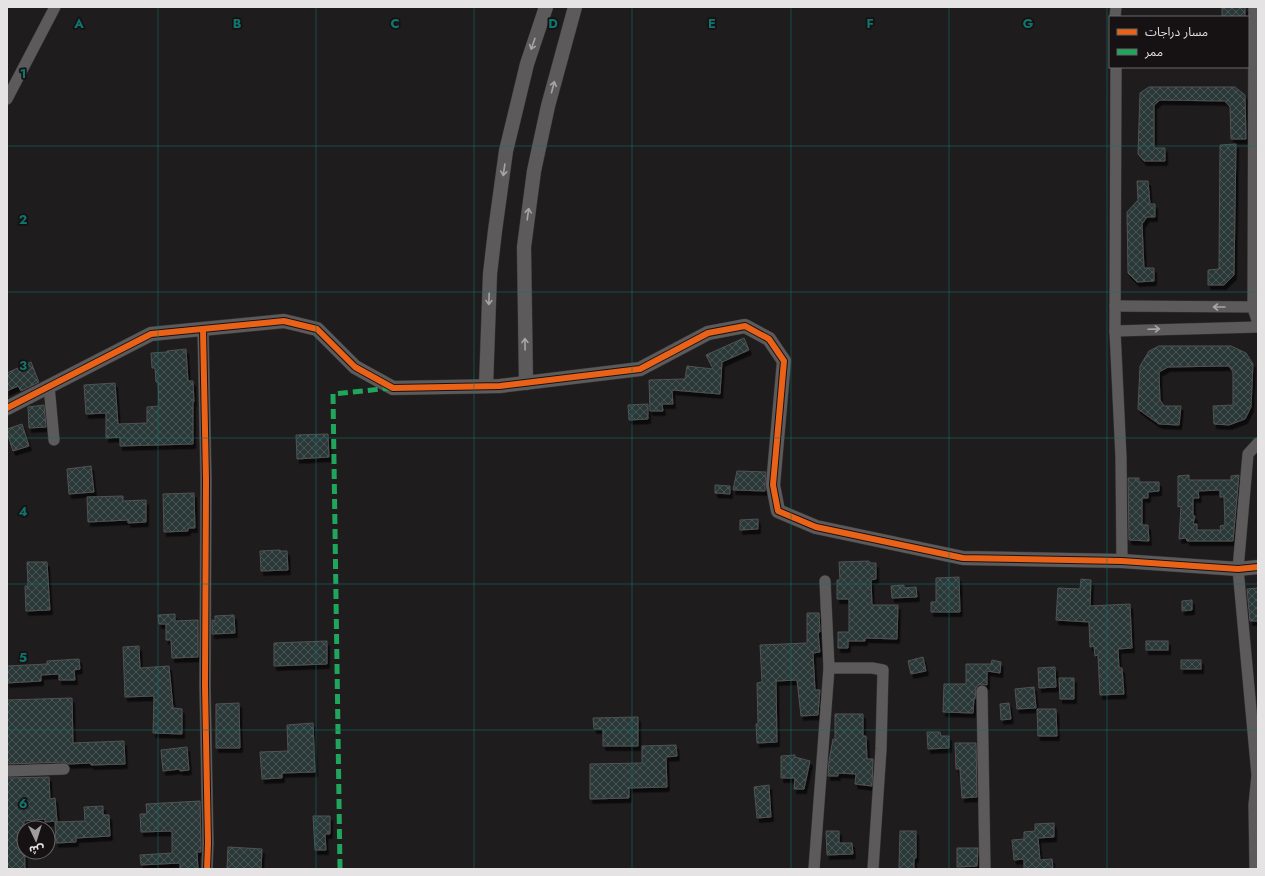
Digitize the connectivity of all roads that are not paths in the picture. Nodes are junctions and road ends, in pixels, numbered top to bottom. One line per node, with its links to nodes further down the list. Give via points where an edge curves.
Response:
1 (55, 7): 6 (street)
2 (546, 7): 16 (street, one-way to 16, via 527,64 506,151 490,274)
3 (575, 7): 14 (street, one-way to 3, via 524,247 534,171 548,106)
4 (1254, 7): 7 (street)
5 (1116, 68): 8 (street)
6 (7, 99)
7 (1256, 171): 9 (street)
8 (1115, 306): 9 (street, one-way to 8); 13 (street)
9 (1255, 307): 10 (street)
10 (1258, 323)
11 (1258, 327): 13 (street, one-way to 11)
12 (203, 329): 15 (street, via 150,334); 16 (street, via 284,321 317,329 355,367 393,388); 28 (street)
13 (1115, 331): 20 (street, via 1121,458)
14 (526, 383): 16 (street); 20 (street, via 640,369 708,333 745,326 770,339 784,361 773,485 778,511 816,527 963,558)
15 (50, 386): 17 (street); 18 (street)
16 (486, 386)
17 (7, 408)
18 (54, 440)
19 (1258, 443): 22 (street, via 1248,454)
20 (1122, 561): 22 (street)
21 (1258, 567): 22 (street)
22 (1238, 569): 32 (street, via 1257,774 1254,805)
23 (825, 581): 24 (street)
24 (829, 668): 29 (street); 30 (street, via 883,670)
25 (982, 691): 31 (street)
26 (64, 769): 27 (street)
27 (7, 771)
28 (207, 869)
29 (814, 869)
30 (873, 869)
31 (985, 869)
32 (1255, 869)

